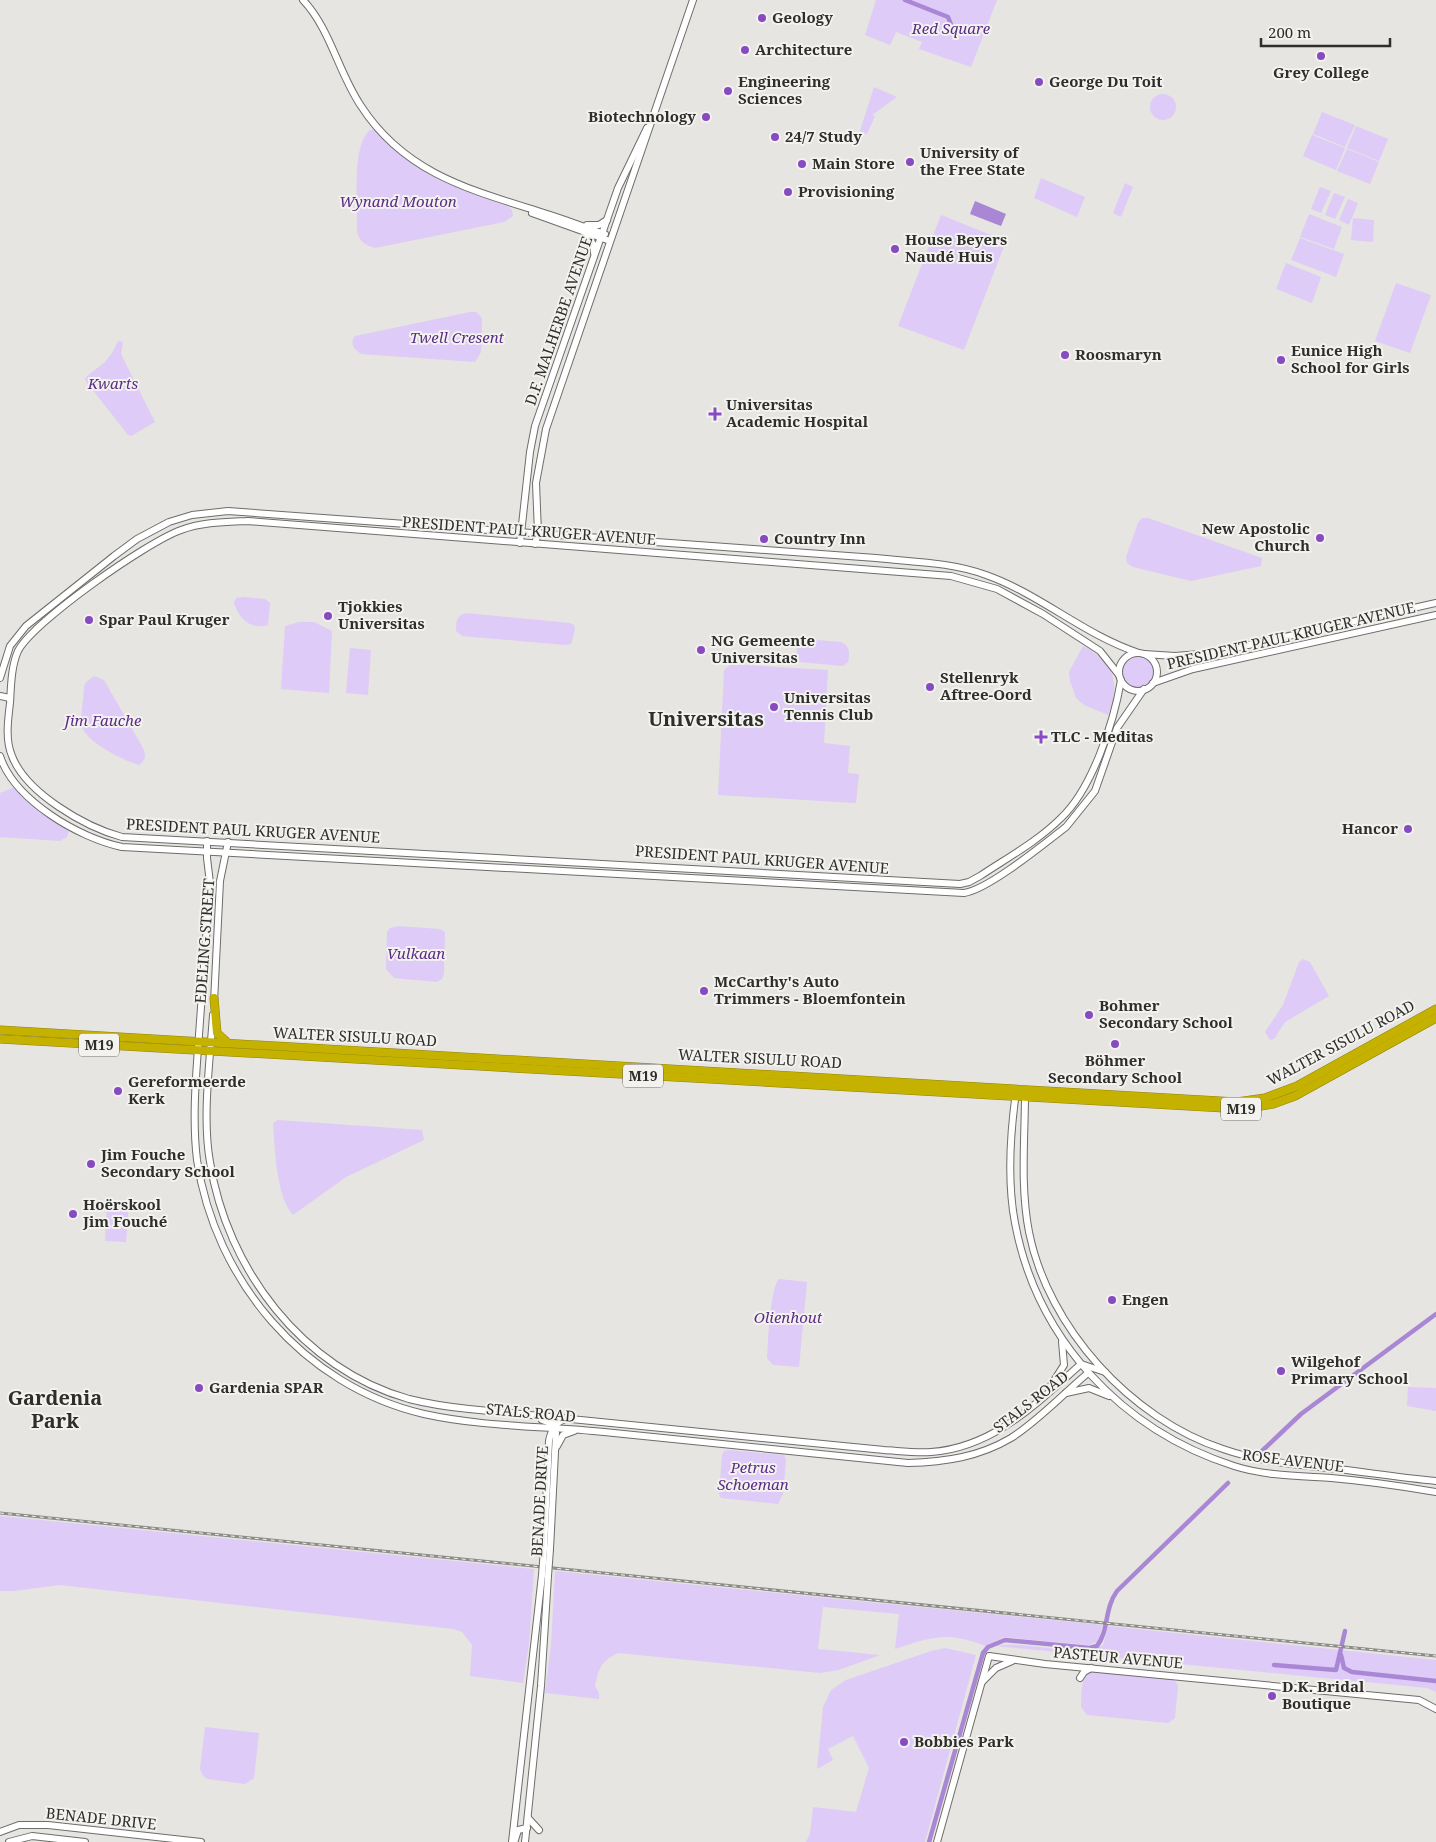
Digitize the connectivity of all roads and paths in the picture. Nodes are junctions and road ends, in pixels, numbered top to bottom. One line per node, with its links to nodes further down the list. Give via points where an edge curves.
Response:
1 (303, 0): 4 (street, via 323,27 360,106 388,138 436,175)
2 (692, 0): 3 (street, D.F. MALHERBE AVENUE)
3 (653, 116): 5 (street, D.F. MALHERBE AVENUE, via 628,165); 9 (street, D.F. MALHERBE AVENUE)
4 (517, 206): 6 (street); 7 (street)
5 (607, 220): 6 (street, via 599,225); 8 (street, D.F. MALHERBE AVENUE)
6 (578, 224): 8 (street)
7 (584, 231): 8 (street); 10 (street, via 593,244)
8 (602, 236): 9 (street); 10 (street, D.F. MALHERBE AVENUE)
9 (611, 239): 16 (street, D.F. MALHERBE AVENUE, via 546,429 536,483)
10 (593, 259): 11 (street, D.F. MALHERBE AVENUE, via 535,426)
11 (523, 511): 14 (street); 15 (street, D.F. MALHERBE AVENUE)
12 (202, 514): 13 (street); 14 (street, PRESIDENT PAUL KRUGER AVENUE, via 249,511); 25 (street, PRESIDENT PAUL KRUGER AVENUE, via 169,522 137,539 35,618 10,646)
13 (204, 524): 17 (street, PRESIDENT PAUL KRUGER AVENUE, via 248,521); 26 (street, PRESIDENT PAUL KRUGER AVENUE, via 180,530 153,543 58,611 29,637 19,651)
14 (508, 531): 15 (street, PRESIDENT PAUL KRUGER AVENUE)
15 (520, 532): 16 (street, PRESIDENT PAUL KRUGER AVENUE); 17 (street, D.F. MALHERBE AVENUE)
16 (538, 533): 18 (street, D.F. MALHERBE AVENUE); 22 (street, PRESIDENT PAUL KRUGER AVENUE, via 957,567 1009,585 1111,643)
17 (520, 543): 18 (street, PRESIDENT PAUL KRUGER AVENUE)
18 (535, 544): 24 (street, PRESIDENT PAUL KRUGER AVENUE, via 963,578 997,589 1043,614 1100,651)
19 (1436, 603): 21 (street, PRESIDENT PAUL KRUGER AVENUE)
20 (1436, 615): 23 (street, PRESIDENT PAUL KRUGER AVENUE)
21 (1244, 646): 22 (street, PRESIDENT PAUL KRUGER AVENUE, via 1200,655); 23 (street)
22 (1142, 654): 24 (street, via 1126,657 1119,668); 27 (street, via 1156,666)
23 (1246, 658): 27 (street, PRESIDENT PAUL KRUGER AVENUE, via 1193,669)
24 (1120, 677): 28 (street, via 1129,689); 36 (street, PRESIDENT PAUL KRUGER AVENUE, via 1116,703 1090,776 1075,802 1052,826 969,882 863,880)
25 (0, 679): 26 (street)
26 (11, 681): 30 (street, PRESIDENT PAUL KRUGER AVENUE)
27 (1153, 683): 28 (street)
28 (1144, 689): 37 (street, PRESIDENT PAUL KRUGER AVENUE, via 1121,720 1095,791 1076,817 1066,828 996,878 969,893)
29 (0, 696): 30 (street)
30 (10, 698): 32 (street, PRESIDENT PAUL KRUGER AVENUE, via 8,734 12,757 22,775 51,801 98,828 122,837)
31 (0, 756): 34 (street, PRESIDENT PAUL KRUGER AVENUE, via 8,775 29,799 64,823 93,837 122,847)
32 (207, 841): 33 (street, PRESIDENT PAUL KRUGER AVENUE); 34 (street, EDELING STREET)
33 (228, 842): 35 (street, EDELING STREET); 36 (street, PRESIDENT PAUL KRUGER AVENUE)
34 (206, 851): 35 (street, PRESIDENT PAUL KRUGER AVENUE); 43 (street, EDELING STREET, via 210,883)
35 (227, 852): 37 (street, PRESIDENT PAUL KRUGER AVENUE); 38 (street, EDELING STREET, via 220,881)
36 (426, 854): 37 (street)
37 (426, 863)
38 (214, 998): 44 (street, EDELING STREET); 45 (highway, via 217,1033)
39 (1436, 1009): 55 (highway, WALTER SISULU ROAD / M19)
40 (1436, 1018): 58 (highway, WALTER SISULU ROAD / M19)
41 (0, 1030): 43 (highway, WALTER SISULU ROAD / M19)
42 (0, 1039): 47 (highway, WALTER SISULU ROAD / M19)
43 (198, 1041): 44 (highway, WALTER SISULU ROAD / M19); 47 (street, STALS ROAD)
44 (211, 1042): 45 (highway, WALTER SISULU ROAD / M19); 48 (street, STALS ROAD)
45 (230, 1043): 49 (highway, WALTER SISULU ROAD / M19)
46 (333, 1049): 49 (highway, WALTER SISULU ROAD / M19); 50 (highway, WALTER SISULU ROAD / M19); 51 (highway)
47 (198, 1050): 48 (highway, WALTER SISULU ROAD / M19); 87 (street, STALS ROAD, via 197,1158 206,1200 216,1233 235,1271 270,1321 329,1372 387,1402 419,1413 453,1419)
48 (211, 1051): 49 (highway, WALTER SISULU ROAD / M19); 82 (street, STALS ROAD, via 208,1140 217,1197 234,1246 269,1302 316,1348 342,1368 376,1385 408,1398)
49 (287, 1051): 51 (highway, WALTER SISULU ROAD / M19)
50 (400, 1053): 52 (highway, WALTER SISULU ROAD / M19); 53 (highway)
51 (332, 1058): 53 (highway, WALTER SISULU ROAD / M19)
52 (512, 1059): 54 (highway, WALTER SISULU ROAD / M19); 56 (highway)
53 (399, 1062): 56 (highway, WALTER SISULU ROAD / M19)
54 (571, 1062): 57 (highway, WALTER SISULU ROAD / M19); 59 (highway)
55 (1339, 1062): 58 (highway); 69 (highway, WALTER SISULU ROAD / M19)
56 (511, 1068): 59 (highway, WALTER SISULU ROAD / M19)
57 (678, 1068): 60 (highway, WALTER SISULU ROAD / M19); 62 (highway)
58 (1344, 1070): 69 (highway, WALTER SISULU ROAD / M19)
59 (570, 1072): 62 (highway, WALTER SISULU ROAD / M19)
60 (741, 1072): 61 (highway, WALTER SISULU ROAD / M19); 64 (highway)
61 (792, 1075): 63 (highway, WALTER SISULU ROAD / M19); 65 (highway)
62 (677, 1078): 64 (highway, WALTER SISULU ROAD / M19)
63 (845, 1078): 66 (highway, WALTER SISULU ROAD / M19); 67 (highway)
64 (741, 1081): 65 (highway, WALTER SISULU ROAD / M19)
65 (792, 1084): 67 (highway, WALTER SISULU ROAD / M19)
66 (972, 1086): 68 (highway, WALTER SISULU ROAD / M19); 71 (highway)
67 (844, 1087): 71 (highway, WALTER SISULU ROAD / M19)
68 (1016, 1088): 70 (highway, WALTER SISULU ROAD / M19); 72 (street, ROSE AVENUE)
69 (1298, 1089): 70 (highway, WALTER SISULU ROAD / M19, via 1242,1105)
70 (1025, 1094): 72 (highway, WALTER SISULU ROAD / M19); 74 (street, ROSE AVENUE, via 1022,1171 1030,1235 1056,1306)
71 (971, 1095): 72 (highway, WALTER SISULU ROAD / M19)
72 (1015, 1097): 73 (street, ROSE AVENUE, via 1011,1171 1015,1223 1031,1277)
73 (1061, 1339): 75 (street, ROSE AVENUE); 78 (street, via 1065,1356 1063,1368)
74 (1084, 1348): 76 (street); 77 (street, ROSE AVENUE)
75 (1081, 1364): 76 (street, ROSE AVENUE); 78 (street, STALS ROAD)
76 (1088, 1370): 77 (street); 79 (street, STALS ROAD); 80 (street, ROSE AVENUE)
77 (1106, 1373): 81 (street, ROSE AVENUE)
78 (1045, 1394): 106 (street, STALS ROAD, via 1000,1431)
79 (1062, 1394): 80 (street, via 1089,1388); 114 (street, STALS ROAD, via 1012,1437)
80 (1117, 1400): 85 (street, ROSE AVENUE)
81 (1151, 1412): 84 (street, ROSE AVENUE); 85 (street)
82 (506, 1413): 83 (street, STALS ROAD); 90 (street, via 549,1421)
83 (569, 1419): 86 (street, STALS ROAD); 90 (street)
84 (1164, 1420): 89 (street, ROSE AVENUE); 93 (street)
85 (1146, 1422): 93 (street, ROSE AVENUE)
86 (628, 1425): 88 (street, STALS ROAD); 96 (street)
87 (528, 1426): 90 (street, STALS ROAD); 103 (street, via 544,1431)
88 (644, 1426): 92 (street, STALS ROAD); 99 (street)
89 (1175, 1426): 95 (street, ROSE AVENUE); 100 (street)
90 (554, 1428): 91 (street, STALS ROAD); 103 (street, BENADE DRIVE); 117 (street, BENADE DRIVE)
91 (588, 1430): 96 (street, STALS ROAD); 117 (street, via 563,1435)
92 (680, 1430): 94 (street, STALS ROAD); 101 (street)
93 (1158, 1430): 100 (street, ROSE AVENUE)
94 (694, 1431): 97 (street, STALS ROAD); 104 (street)
95 (1186, 1432): 108 (street); 115 (street, ROSE AVENUE)
96 (627, 1434): 99 (street, STALS ROAD)
97 (716, 1434): 98 (street, STALS ROAD); 107 (street)
98 (729, 1435): 102 (street, STALS ROAD); 109 (street)
99 (642, 1436): 101 (street, STALS ROAD)
100 (1170, 1438): 108 (street, ROSE AVENUE)
101 (679, 1440): 104 (street, STALS ROAD)
102 (784, 1440): 105 (street, STALS ROAD); 111 (street)
103 (549, 1441): 128 (street, BENADE DRIVE)
104 (693, 1441): 107 (street, STALS ROAD)
105 (796, 1441): 110 (street, STALS ROAD); 113 (street)
106 (974, 1442): 112 (street, STALS ROAD, via 932,1452); 114 (street)
107 (716, 1443): 109 (street, STALS ROAD)
108 (1182, 1444): 120 (street, ROSE AVENUE)
109 (729, 1445): 111 (street, STALS ROAD)
110 (871, 1449): 112 (street, STALS ROAD); 118 (street)
111 (783, 1450): 113 (street, STALS ROAD)
112 (884, 1450): 119 (street)
113 (796, 1452): 118 (street, STALS ROAD)
114 (978, 1453): 119 (street, STALS ROAD, via 940,1462)
115 (1240, 1454): 116 (street, ROSE AVENUE); 120 (street)
116 (1251, 1457): 121 (street, ROSE AVENUE); 123 (street)
117 (555, 1459): 128 (street, BENADE DRIVE)
118 (871, 1460): 119 (street, STALS ROAD)
119 (884, 1461)
120 (1237, 1467): 123 (street, ROSE AVENUE)
121 (1317, 1467): 122 (street, ROSE AVENUE); 124 (street)
122 (1332, 1468): 125 (street); 126 (street, ROSE AVENUE)
123 (1249, 1469): 124 (street, ROSE AVENUE)
124 (1316, 1478): 125 (street, ROSE AVENUE)
125 (1332, 1478): 127 (street, ROSE AVENUE)
126 (1436, 1481)
127 (1436, 1492)
128 (547, 1549): 129 (street, BENADE DRIVE, bridge)
129 (545, 1576): 134 (street, BENADE DRIVE); 135 (street, BENADE DRIVE)
130 (1013, 1660): 131 (street, PASTEUR AVENUE); 133 (street, via 990,1673); 133 (street, PASTEUR AVENUE, via 989,1656)
131 (1092, 1668): 132 (street); 136 (street, PASTEUR AVENUE, via 1419,1700)
132 (1080, 1678)
133 (980, 1684): 148 (street, PASTEUR AVENUE)
134 (528, 1698): 135 (street); 137 (street, BENADE DRIVE)
135 (540, 1699): 138 (street, BENADE DRIVE)
136 (1436, 1709)
137 (522, 1753): 138 (street); 139 (street, BENADE DRIVE)
138 (534, 1754): 140 (street, BENADE DRIVE)
139 (516, 1805): 141 (street, via 518,1821); 147 (street, BENADE DRIVE)
140 (528, 1812): 141 (street, BENADE DRIVE); 143 (street, via 529,1820 540,1830 530,1833)
141 (527, 1828): 143 (street, BENADE DRIVE); 147 (street, via 518,1830)
142 (0, 1832): 146 (street, BENADE DRIVE, via 19,1824 48,1825)
143 (525, 1840)
144 (9, 1842): 145 (street, BENADE DRIVE, via 32,1836)
145 (86, 1842)
146 (201, 1842)
147 (512, 1842)
148 (937, 1842)

